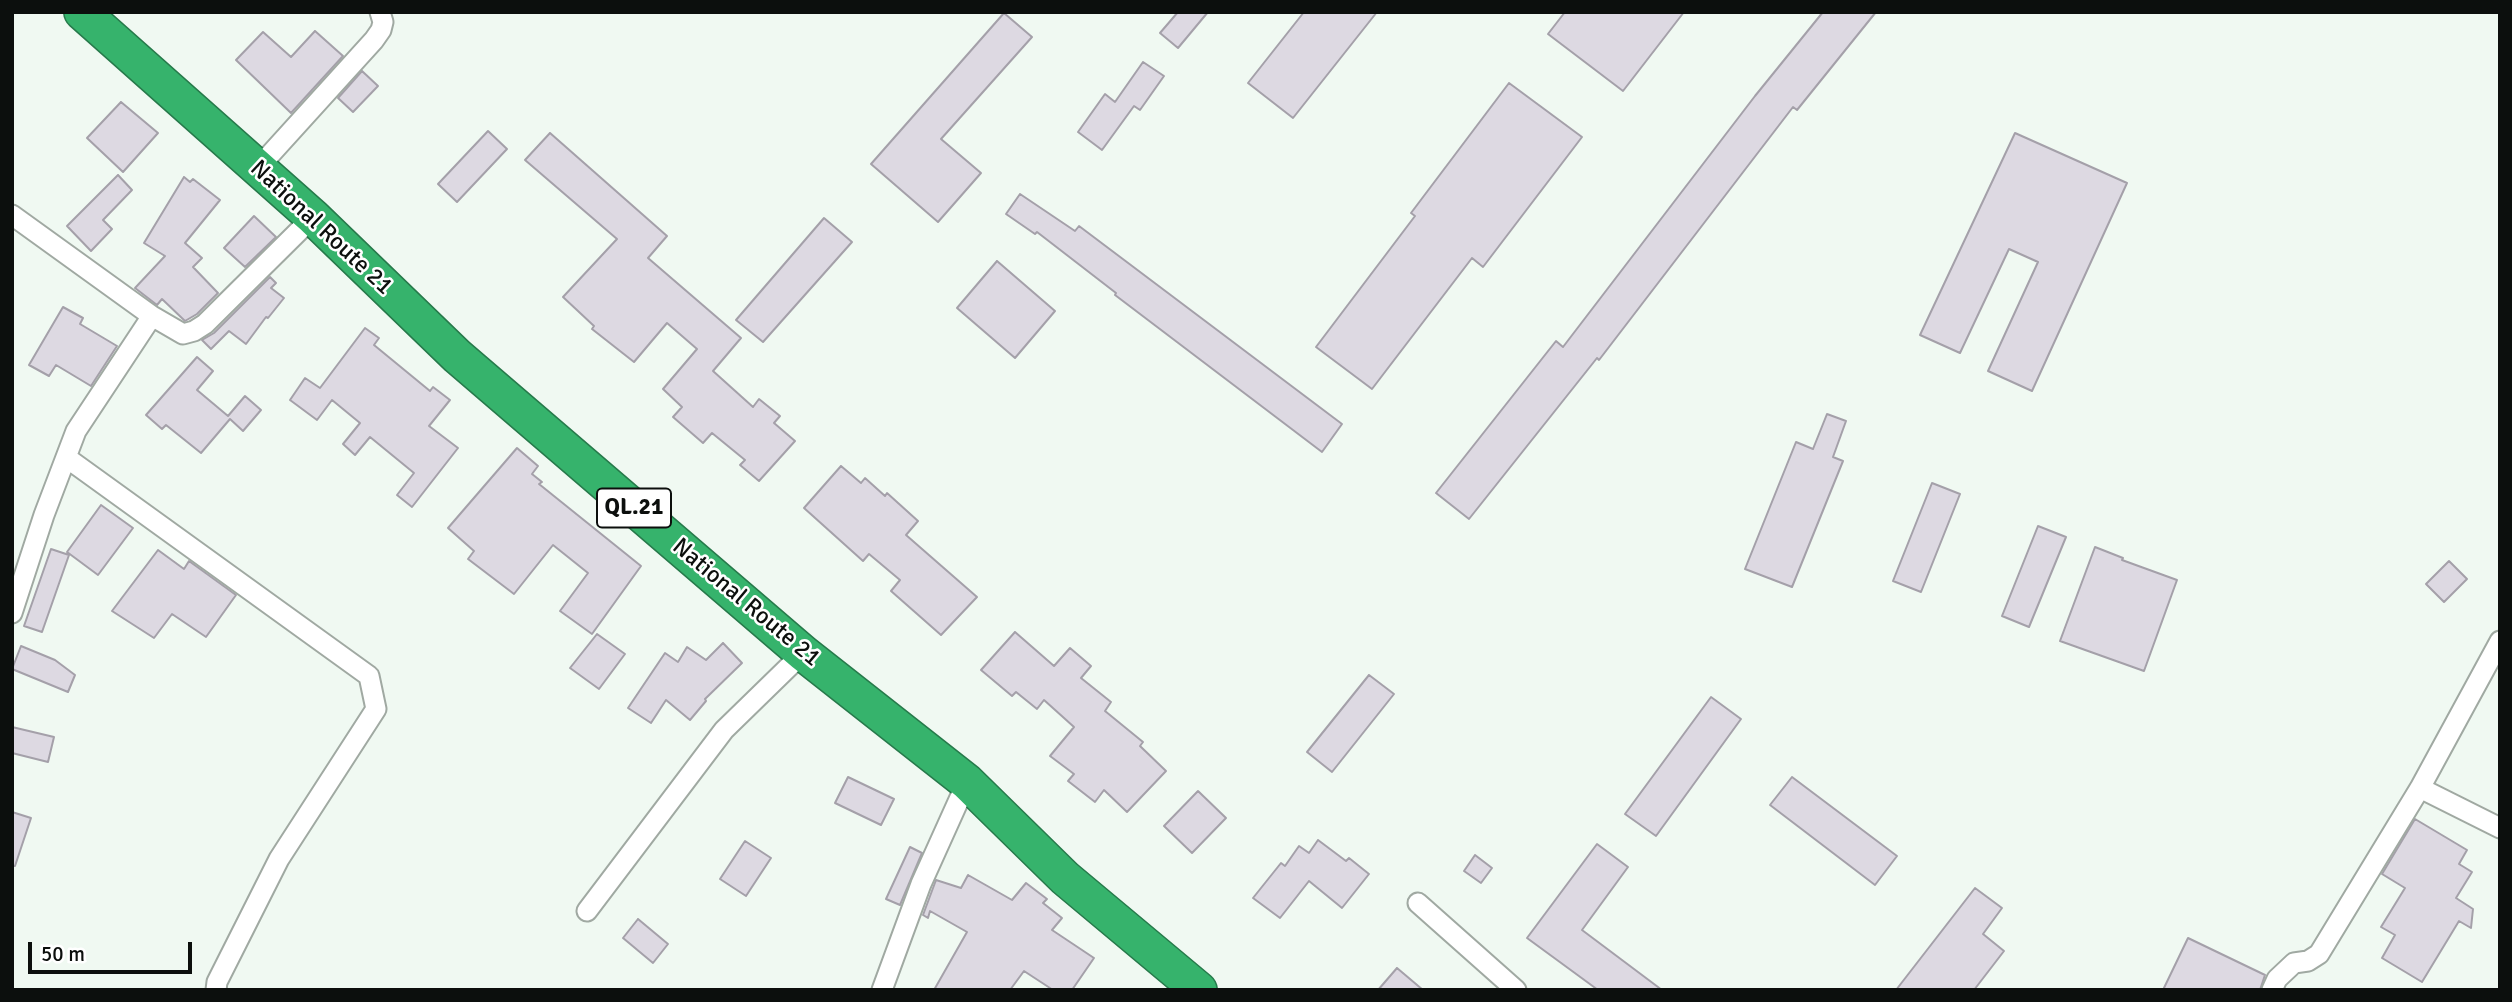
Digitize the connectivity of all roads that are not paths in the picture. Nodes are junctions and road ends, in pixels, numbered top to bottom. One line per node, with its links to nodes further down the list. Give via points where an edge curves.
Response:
1 (82, 12): 3 (highway, National Route 21 / QL.21)
2 (380, 12): 3 (street, via 383,22 374,40)
3 (257, 169): 5 (highway, National Route 21 / QL.21)
4 (12, 215): 6 (street)
5 (313, 217): 6 (street, via 194,331 180,334); 10 (highway, National Route 21 / QL.21, via 457,356)
6 (152, 316): 7 (street, via 85,414)
7 (66, 458): 8 (street); 16 (street, via 369,677 376,709 279,859)
8 (12, 613)
9 (2500, 641): 12 (street)
10 (803, 653): 11 (highway, National Route 21 / QL.21); 15 (street, via 724,730)
11 (967, 782): 17 (street, via 921,884); 18 (highway, National Route 21 / QL.21, via 1065,877)
12 (2420, 788): 13 (street); 20 (street, via 2319,954 2294,963 2277,979)
13 (2500, 828)
14 (1418, 903): 19 (street)
15 (587, 911)
16 (216, 990)
17 (882, 990)
18 (1199, 990)
19 (1516, 990)
20 (2273, 990)

